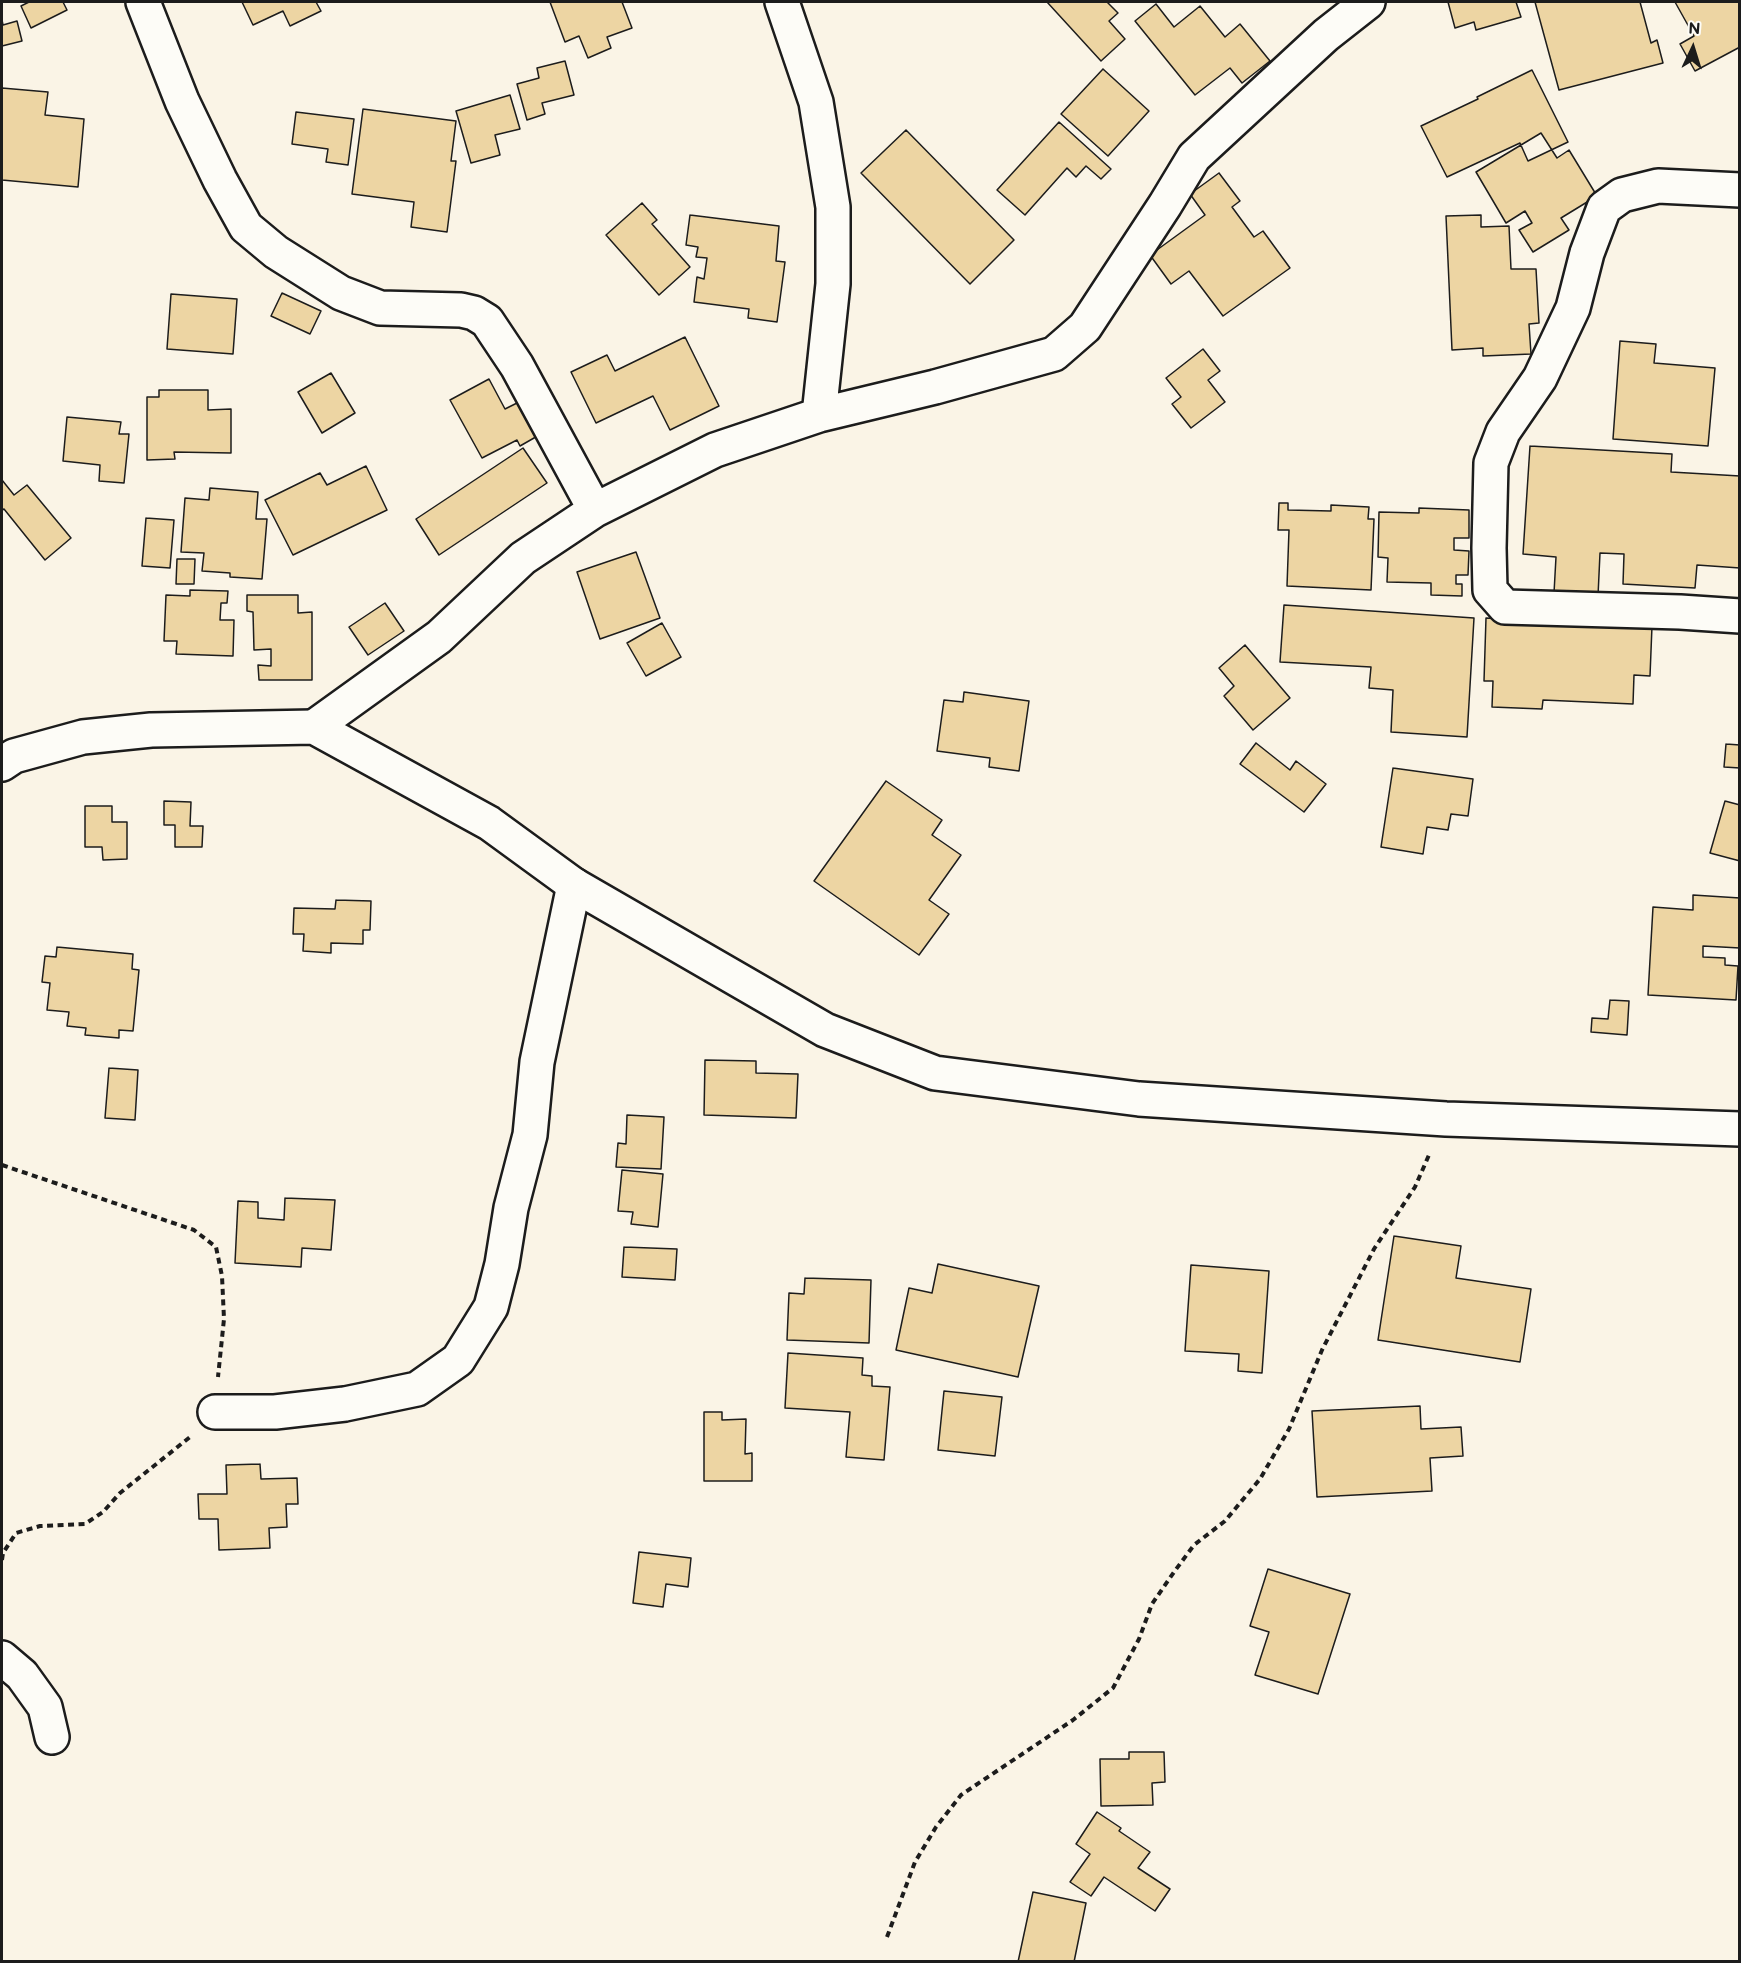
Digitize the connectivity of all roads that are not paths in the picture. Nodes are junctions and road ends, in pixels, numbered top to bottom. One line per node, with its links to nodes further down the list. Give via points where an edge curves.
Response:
1 (143, 2): 6 (street, via 182,101 246,227 276,252 341,293 380,308 461,310 487,321 528,386)
2 (782, 2): 5 (street, via 816,102 833,207 833,284)
3 (1368, 2): 5 (street, via 1326,35 1194,157 1085,327 1054,354)
4 (1740, 190): 7 (street, via 1658,186 1622,195 1604,208 1573,308 1540,378 1503,432 1491,464 1489,548 1490,590 1505,606)
5 (819, 415): 6 (street, via 714,450)
6 (595, 510): 8 (street, via 523,558 439,637)
7 (1740, 616)
8 (314, 727): 9 (street, via 151,730 83,737 14,756); 10 (street, via 489,823)
9 (2, 764)
10 (574, 885): 11 (street, via 825,1030 935,1073 1138,1099 1446,1119); 12 (street, via 537,1062 530,1135 511,1208 502,1264 491,1306 458,1360 417,1389 345,1404 275,1412)
11 (1740, 1128)
12 (215, 1412)
13 (2, 1658): 14 (street, via 22,1675 45,1707)
14 (52, 1737)

